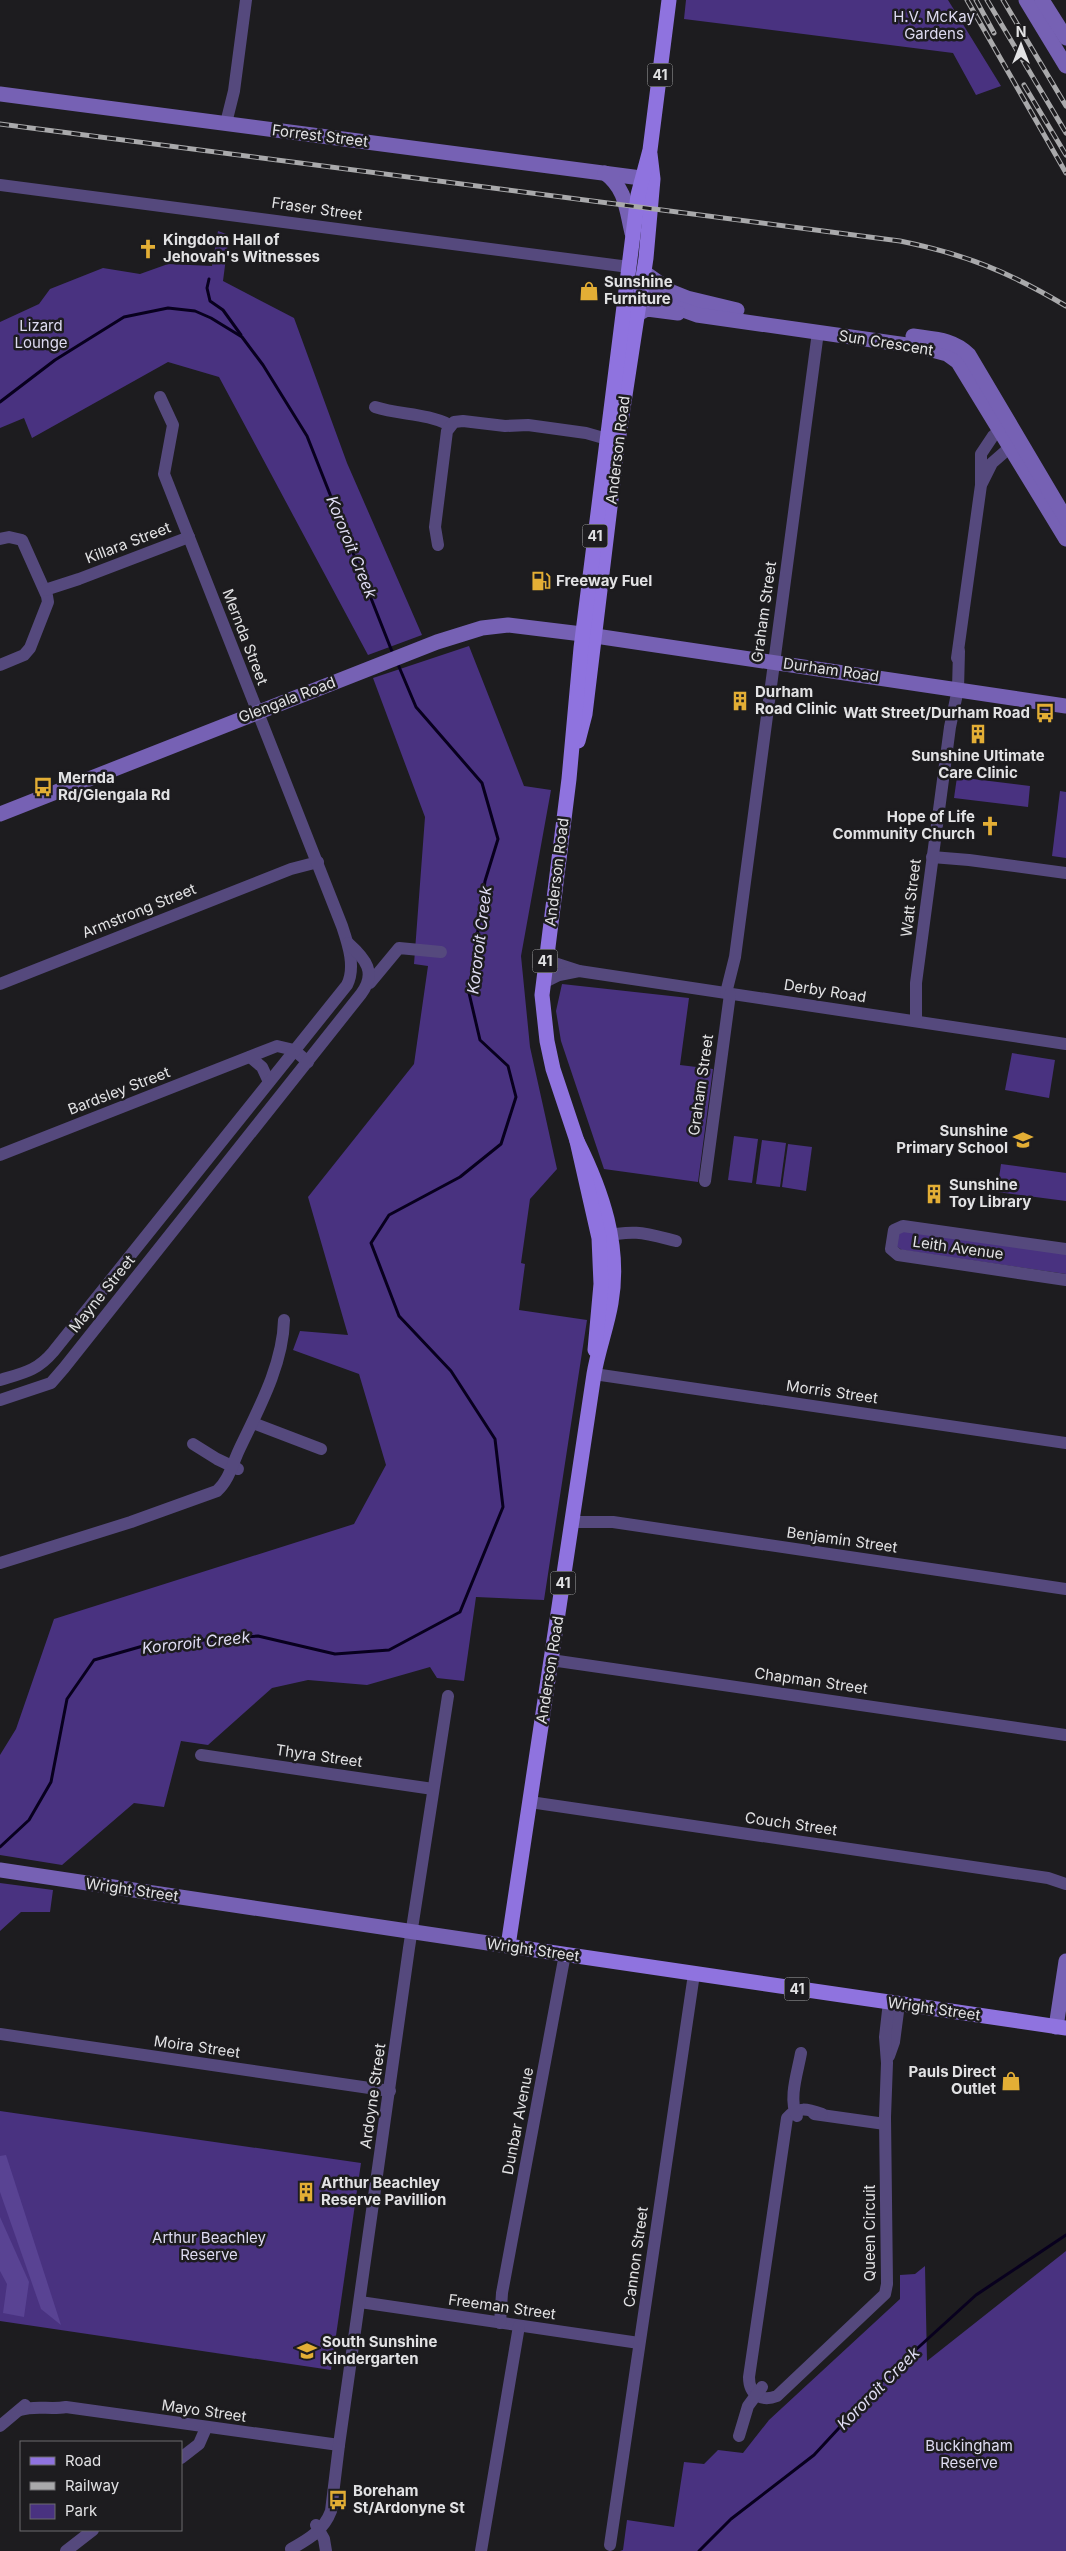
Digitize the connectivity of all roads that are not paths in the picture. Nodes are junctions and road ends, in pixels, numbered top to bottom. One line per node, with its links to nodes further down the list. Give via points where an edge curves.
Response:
1 (246, 0): 8 (street)
2 (669, 0): 10 (main road, Anderson Road / 41)
3 (1026, 0): 6 (street)
4 (1042, 0): 5 (street)
5 (1066, 38)
6 (1066, 66)
7 (0, 94): 8 (street, Forrest Street)
8 (230, 124): 9 (street, Forrest Street)
9 (605, 173): 10 (street, Forrest Street); 12 (street)
10 (647, 179): 12 (main road, Anderson Road / 41)
11 (0, 185): 13 (street, Fraser Street)
12 (638, 195): 13 (main road, Anderson Road / 41); 13 (main road, Anderson Road / 41, via 633,236)
13 (639, 268): 14 (main road, Anderson Road / 41); 15 (street, Sun Crescent, via 672,306); 16 (street, Sun Crescent, via 672,292 697,302); 21 (main road, Anderson Road / 41)
14 (636, 315): 15 (street, via 647,309); 21 (main road, Anderson Road / 41)
15 (697, 315): 16 (street, Sun Crescent)
16 (819, 327): 20 (street, Sun Crescent, via 951,355); 32 (street, Graham Street)
17 (160, 397): 26 (street, Mernda Street, via 173,425 164,474)
18 (376, 407): 19 (street, via 430,416)
19 (450, 425): 21 (street, via 463,420 506,426 538,426); 29 (street, via 434,526)
20 (1004, 426): 22 (street, Sun Crescent); 24 (street, Watt Street, via 986,444 982,454)
21 (612, 440): 31 (main road, Anderson Road / 41)
22 (1016, 445): 23 (street, Sun Crescent); 24 (street, Watt Street, via 992,463)
23 (1027, 463): 25 (street, Sun Crescent); 28 (street, Sun Crescent)
24 (981, 485): 34 (street, Watt Street)
25 (1066, 519)
26 (189, 537): 30 (street, Killara Street); 36 (street, Mernda Street)
27 (0, 539): 30 (street, via 9,536 22,540)
28 (1066, 539)
29 (438, 545)
30 (46, 593): 33 (street, via 46,609 30,648 24,655)
31 (589, 635): 32 (street, Durham Road); 36 (street, Glengala Road, via 508,625 482,628); 43 (main road, Anderson Road / 41)
32 (773, 662): 34 (street, Durham Road); 48 (street, Graham Street)
33 (0, 666)
34 (955, 688): 35 (street, Durham Road); 38 (street, Watt Street)
35 (1066, 706)
36 (257, 711): 37 (street, Glengala Road); 39 (street, Mernda Street)
37 (0, 814)
38 (933, 854): 40 (street); 51 (street, Watt Street, via 916,983 910,998)
39 (316, 859): 41 (street, Mernda Street); 47 (street, Armstrong Street)
40 (1066, 873)
41 (348, 943): 45 (street, via 360,953 369,971); 49 (street, Mayne Street, via 351,977)
42 (441, 952): 45 (street, Mayne Street, via 400,948)
43 (545, 960): 44 (street, Derby Road); 46 (main road, Anderson Road / 41)
44 (579, 971): 46 (street, Derby Road); 48 (street, Derby Road)
45 (370, 983): 50 (street, Mayne Street)
46 (543, 983): 61 (main road, Anderson Road / 41, via 542,1008 553,1069)
47 (0, 984)
48 (730, 993): 51 (street, Derby Road); 59 (street, Graham Street)
49 (333, 1002): 50 (street); 53 (street, Mayne Street)
50 (347, 1013): 55 (street, Mayne Street)
51 (912, 1021): 52 (street, Derby Road)
52 (1066, 1044)
53 (294, 1050): 54 (street, Bardsley Street, via 277,1046); 55 (street); 56 (street, Mayne Street)
54 (250, 1057): 56 (street, via 262,1067); 57 (street, Bardsley Street)
55 (308, 1062): 60 (street, Mayne Street)
56 (269, 1082): 58 (street, Mayne Street)
57 (0, 1155)
58 (198, 1170): 60 (street); 67 (street, Mayne Street, via 42,1365)
59 (705, 1181)
60 (211, 1183): 68 (street, Mayne Street, via 51,1382)
61 (605, 1236): 62 (street, via 643,1232); 66 (main road, Anderson Road / 41, via 614,1264 612,1301)
62 (676, 1241)
63 (1066, 1249): 64 (street, Leith Avenue, via 903,1226 894,1230 891,1249 898,1255)
64 (1066, 1280)
65 (284, 1320): 69 (street, via 280,1350)
66 (595, 1369): 70 (street, Morris Street); 74 (main road, Anderson Road / 41)
67 (0, 1380)
68 (0, 1400)
69 (251, 1428): 72 (street); 73 (street)
70 (1066, 1443)
71 (193, 1444): 73 (street)
72 (321, 1449)
73 (235, 1467): 75 (street, via 229,1488 217,1498)
74 (573, 1516): 76 (street, Benjamin Street); 77 (main road, Anderson Road / 41)
75 (0, 1563)
76 (1066, 1589)
77 (551, 1660): 79 (street, Chapman Street); 82 (main road, Anderson Road / 41)
78 (448, 1696): 81 (street, Ardoyne Street)
79 (1066, 1735)
80 (201, 1755): 81 (street, Thyra Street)
81 (433, 1789): 87 (street, Ardoyne Street)
82 (530, 1802): 85 (street, Couch Street); 88 (main road, Anderson Road / 41)
83 (0, 1870): 87 (street, Wright Street)
84 (1066, 1877): 85 (street, Couch Street)
85 (1048, 1878): 86 (street, Couch Street)
86 (1066, 1884)
87 (412, 1931): 88 (street, Wright Street); 96 (street, Ardoyne Street)
88 (508, 1946): 89 (main road, Wright Street / 41)
89 (565, 1954): 91 (main road, Wright Street / 41); 100 (street, Dunbar Avenue)
90 (1066, 1961): 93 (street)
91 (694, 1974): 92 (main road, Wright Street / 41); 102 (street, Cannon Street)
92 (894, 2003): 93 (main road, Wright Street / 41); 98 (street, Queen Circuit, via 894,2042 887,2063)
93 (1061, 2027)
94 (0, 2034): 96 (street, Moira Street)
95 (801, 2053): 97 (street)
96 (390, 2092): 99 (street, Ardoyne Street)
97 (796, 2113): 98 (street); 103 (street, via 786,2130 752,2373)
98 (885, 2120): 103 (street, Queen Circuit, via 888,2284 885,2294 783,2388)
99 (360, 2302): 100 (street, Freeman Street); 107 (street, Ardoyne Street)
100 (497, 2322): 101 (street, Freeman Street)
101 (519, 2326): 102 (street, Freeman Street); 116 (street)
102 (639, 2343): 111 (street, Cannon Street)
103 (758, 2391): 106 (street, via 748,2406)
104 (0, 2426): 105 (street, Mayo Street, via 20,2410 33,2406 66,2407)
105 (200, 2427): 107 (street, Mayo Street); 108 (street, via 199,2444)
106 (739, 2436)
107 (339, 2445): 110 (street, Ardoyne Street, via 331,2501)
108 (183, 2457)
109 (92, 2531): 113 (street)
110 (314, 2531): 112 (street, Ardoyne Street); 114 (street); 115 (street, via 326,2546)
111 (610, 2545)
112 (290, 2550)
113 (66, 2551)
114 (321, 2551)
115 (326, 2551)
116 (481, 2551)

